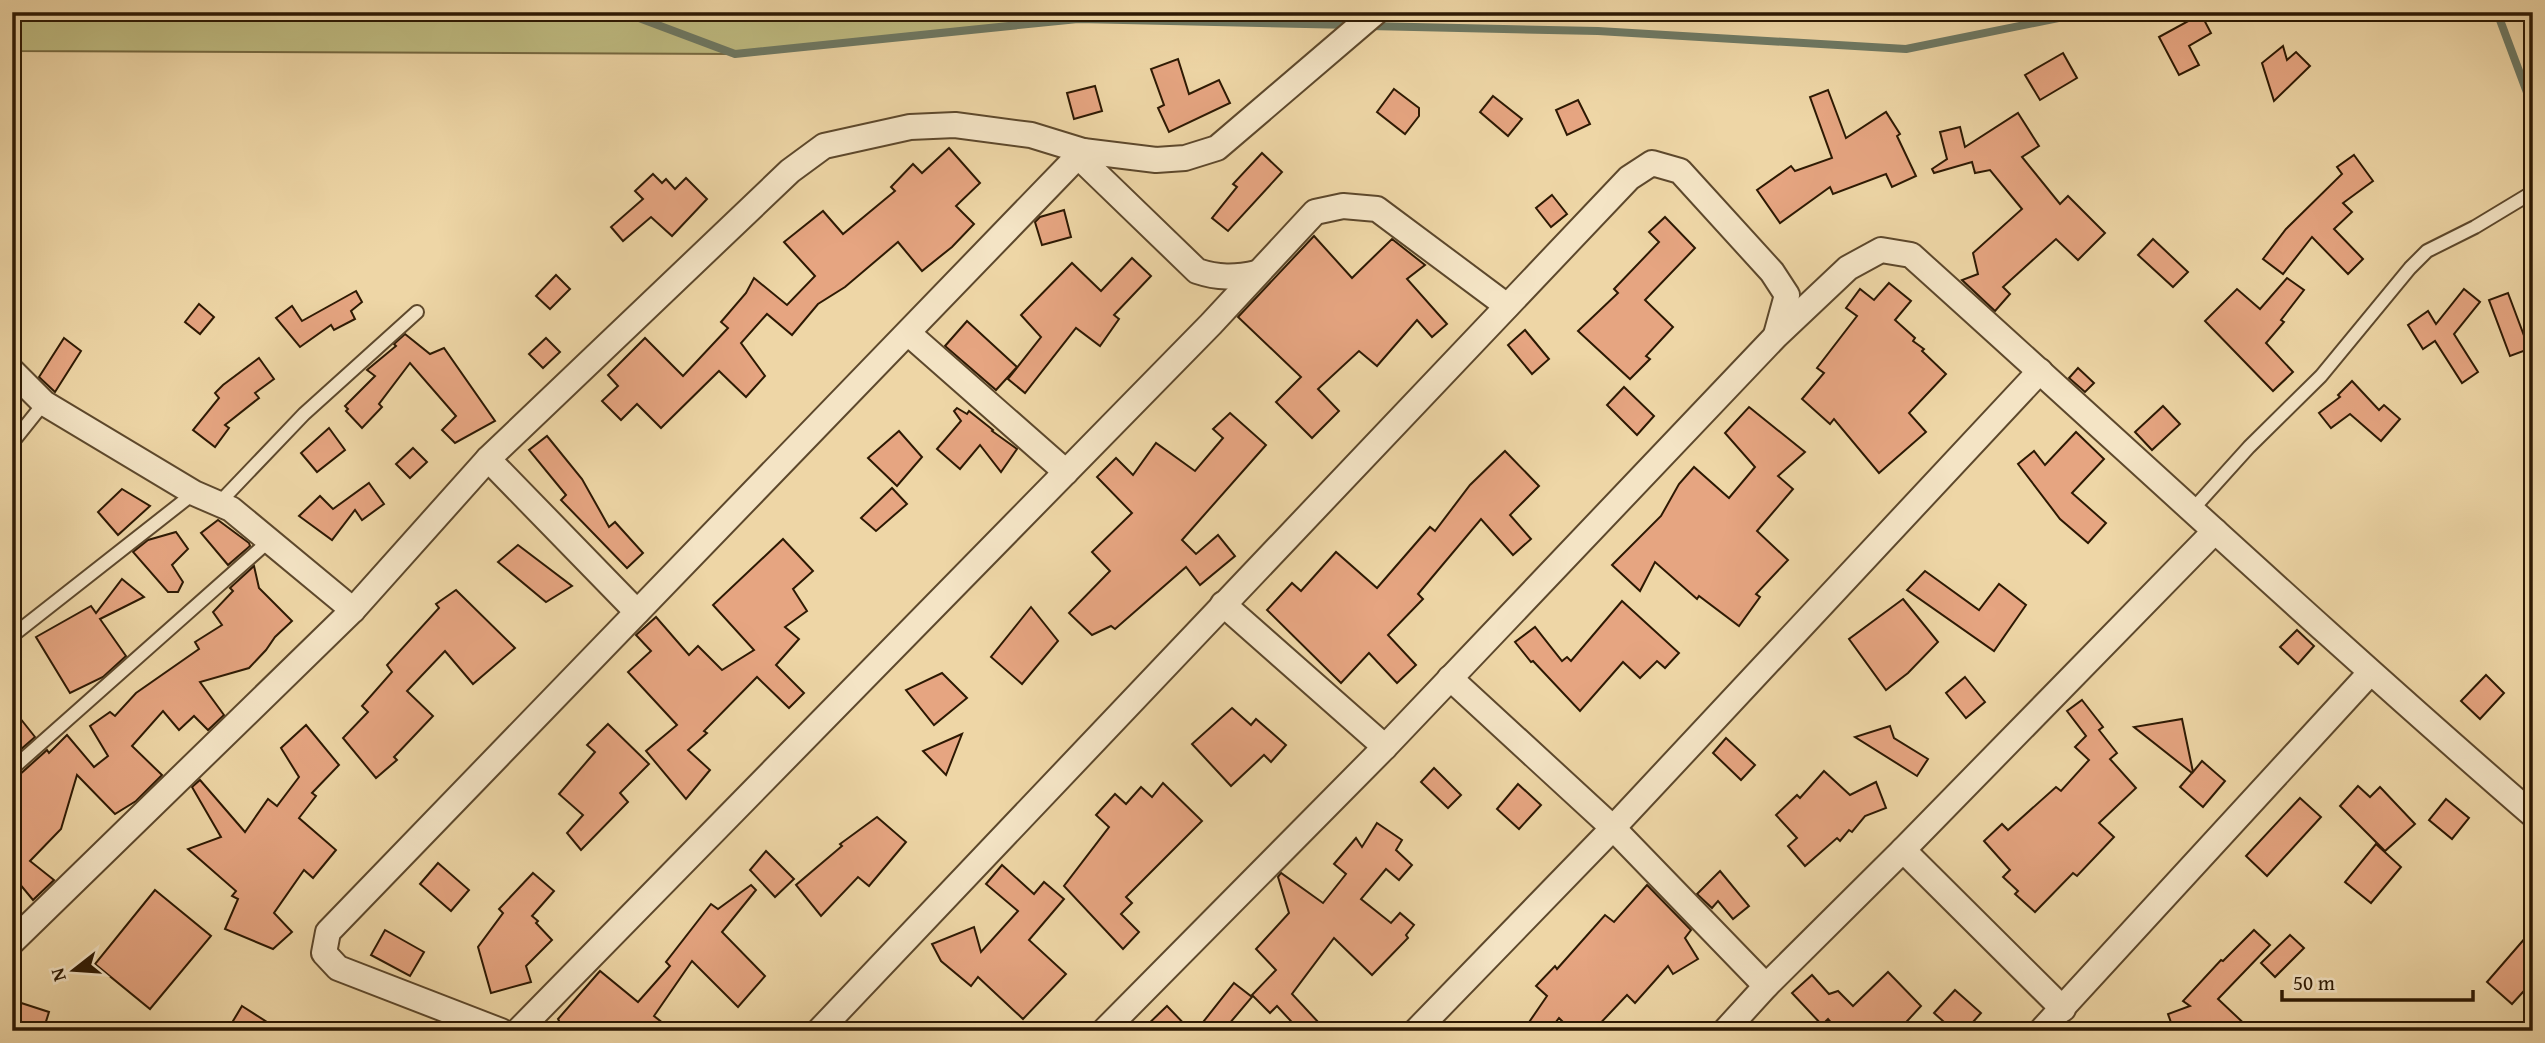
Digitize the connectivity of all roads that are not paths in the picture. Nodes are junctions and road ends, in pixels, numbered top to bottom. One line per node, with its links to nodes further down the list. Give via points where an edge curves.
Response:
1 (1376, 12): 2 (street, via 1217,148 1185,158 1156,160)
2 (1081, 153): 4 (street, via 1197,271 1215,277); 7 (street); 13 (street, via 1031,135 956,125 910,127 824,146 790,171)
3 (2533, 192): 17 (lane, via 2427,251 2322,376)
4 (1256, 273): 5 (street, via 1315,212 1359,206 1377,209); 14 (street)
5 (1507, 306): 8 (street, via 1629,178 1652,163 1680,171 1772,272 1787,295); 20 (street)
6 (416, 313): 16 (lane, via 304,414)
7 (908, 332): 14 (street); 22 (street)
8 (1776, 337): 10 (street, via 1847,268 1881,250 1911,255); 25 (street)
9 (12, 371): 11 (street)
10 (2040, 371): 17 (street); 29 (street)
11 (44, 403): 12 (lane); 15 (street)
12 (12, 443)
13 (488, 459): 21 (street); 22 (street)
14 (1066, 472): 35 (street)
15 (194, 493): 16 (street); 23 (lane)
16 (219, 503): 19 (street)
17 (2193, 509): 18 (street)
18 (2215, 531): 24 (street); 30 (street)
19 (270, 540): 21 (street); 27 (lane)
20 (1223, 604): 26 (street); 36 (street)
21 (353, 610): 31 (street)
22 (637, 612): 34 (street, via 328,932 324,953 338,968)
23 (12, 636)
24 (2370, 673): 28 (street); 33 (street)
25 (1450, 678): 26 (street); 29 (street)
26 (1385, 747): 37 (street)
27 (12, 769)
28 (2533, 815)
29 (1613, 828): 32 (street); 38 (street)
30 (1903, 850): 32 (street); 33 (street)
31 (12, 942)
32 (1766, 986): 39 (street)
33 (2063, 1009): 40 (street)
34 (501, 1031)
35 (518, 1031)
36 (819, 1031)
37 (1104, 1031)
38 (1416, 1031)
39 (1725, 1031)
40 (2041, 1031)

